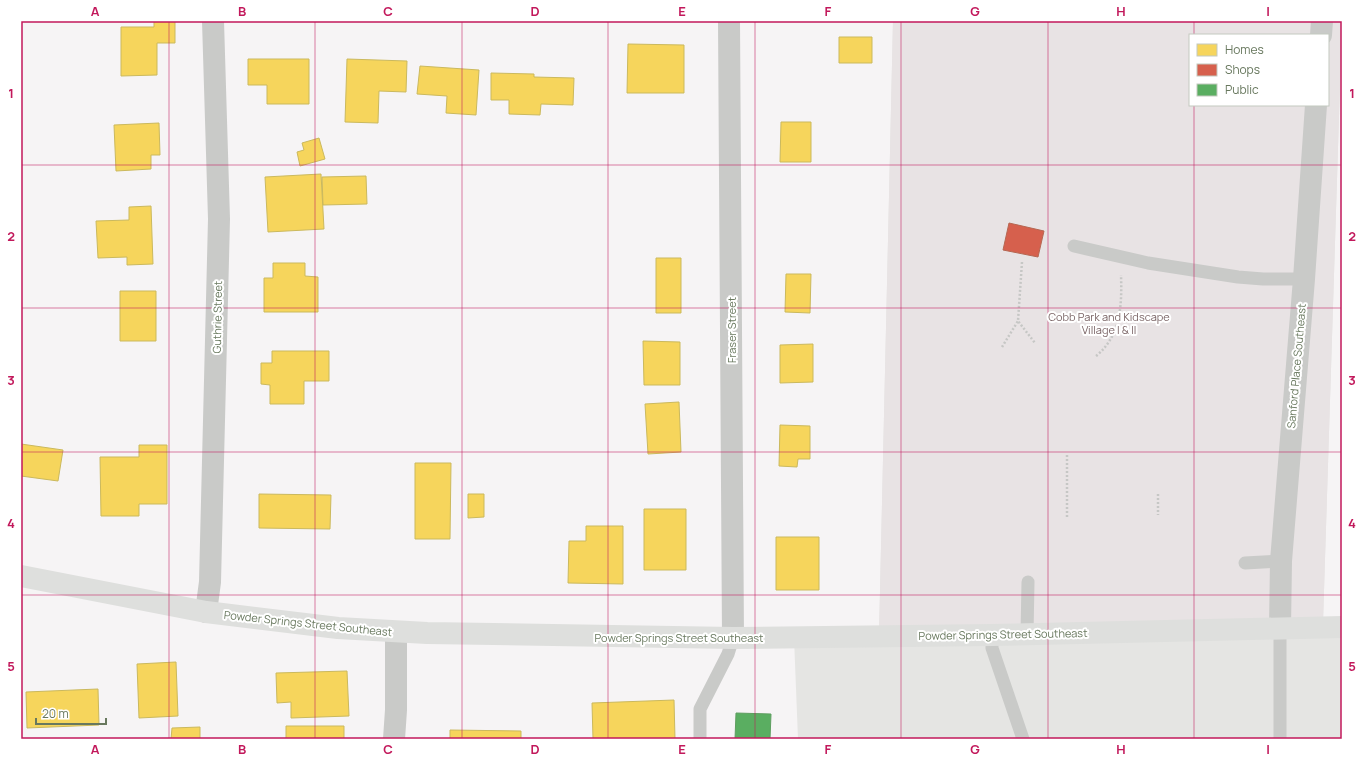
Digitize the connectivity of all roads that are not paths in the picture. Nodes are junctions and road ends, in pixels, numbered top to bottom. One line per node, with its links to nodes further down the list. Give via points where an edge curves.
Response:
1 (213, 21): 12 (street, Guthrie Street, via 219,219 210,582)
2 (729, 21): 18 (street, Fraser Street)
3 (1322, 21): 4 (street)
4 (1321, 34)
5 (1316, 106): 7 (street, Sanford Place Southeast)
6 (1074, 246): 7 (lane, via 1148,263 1238,277)
7 (1304, 279): 8 (street, Sanford Place Southeast)
8 (1280, 561): 9 (lane); 14 (street, Sanford Place Southeast)
9 (1245, 563)
10 (21, 576): 12 (street, Powder Springs Street Southeast)
11 (1028, 582): 16 (lane)
12 (206, 612): 15 (street, Powder Springs Street Southeast, via 338,628)
13 (1342, 627): 14 (street, Powder Springs Street Southeast)
14 (1280, 628): 16 (street, Powder Springs Street Southeast); 22 (lane)
15 (396, 632): 18 (street, Powder Springs Street Southeast); 19 (street)
16 (1027, 634): 17 (street, Powder Springs Street Southeast)
17 (992, 635): 18 (street, Powder Springs Street Southeast); 21 (lane, via 992,648)
18 (733, 638): 20 (lane, via 728,654 700,710)
19 (394, 739)
20 (700, 739)
21 (1023, 739)
22 (1280, 739)

